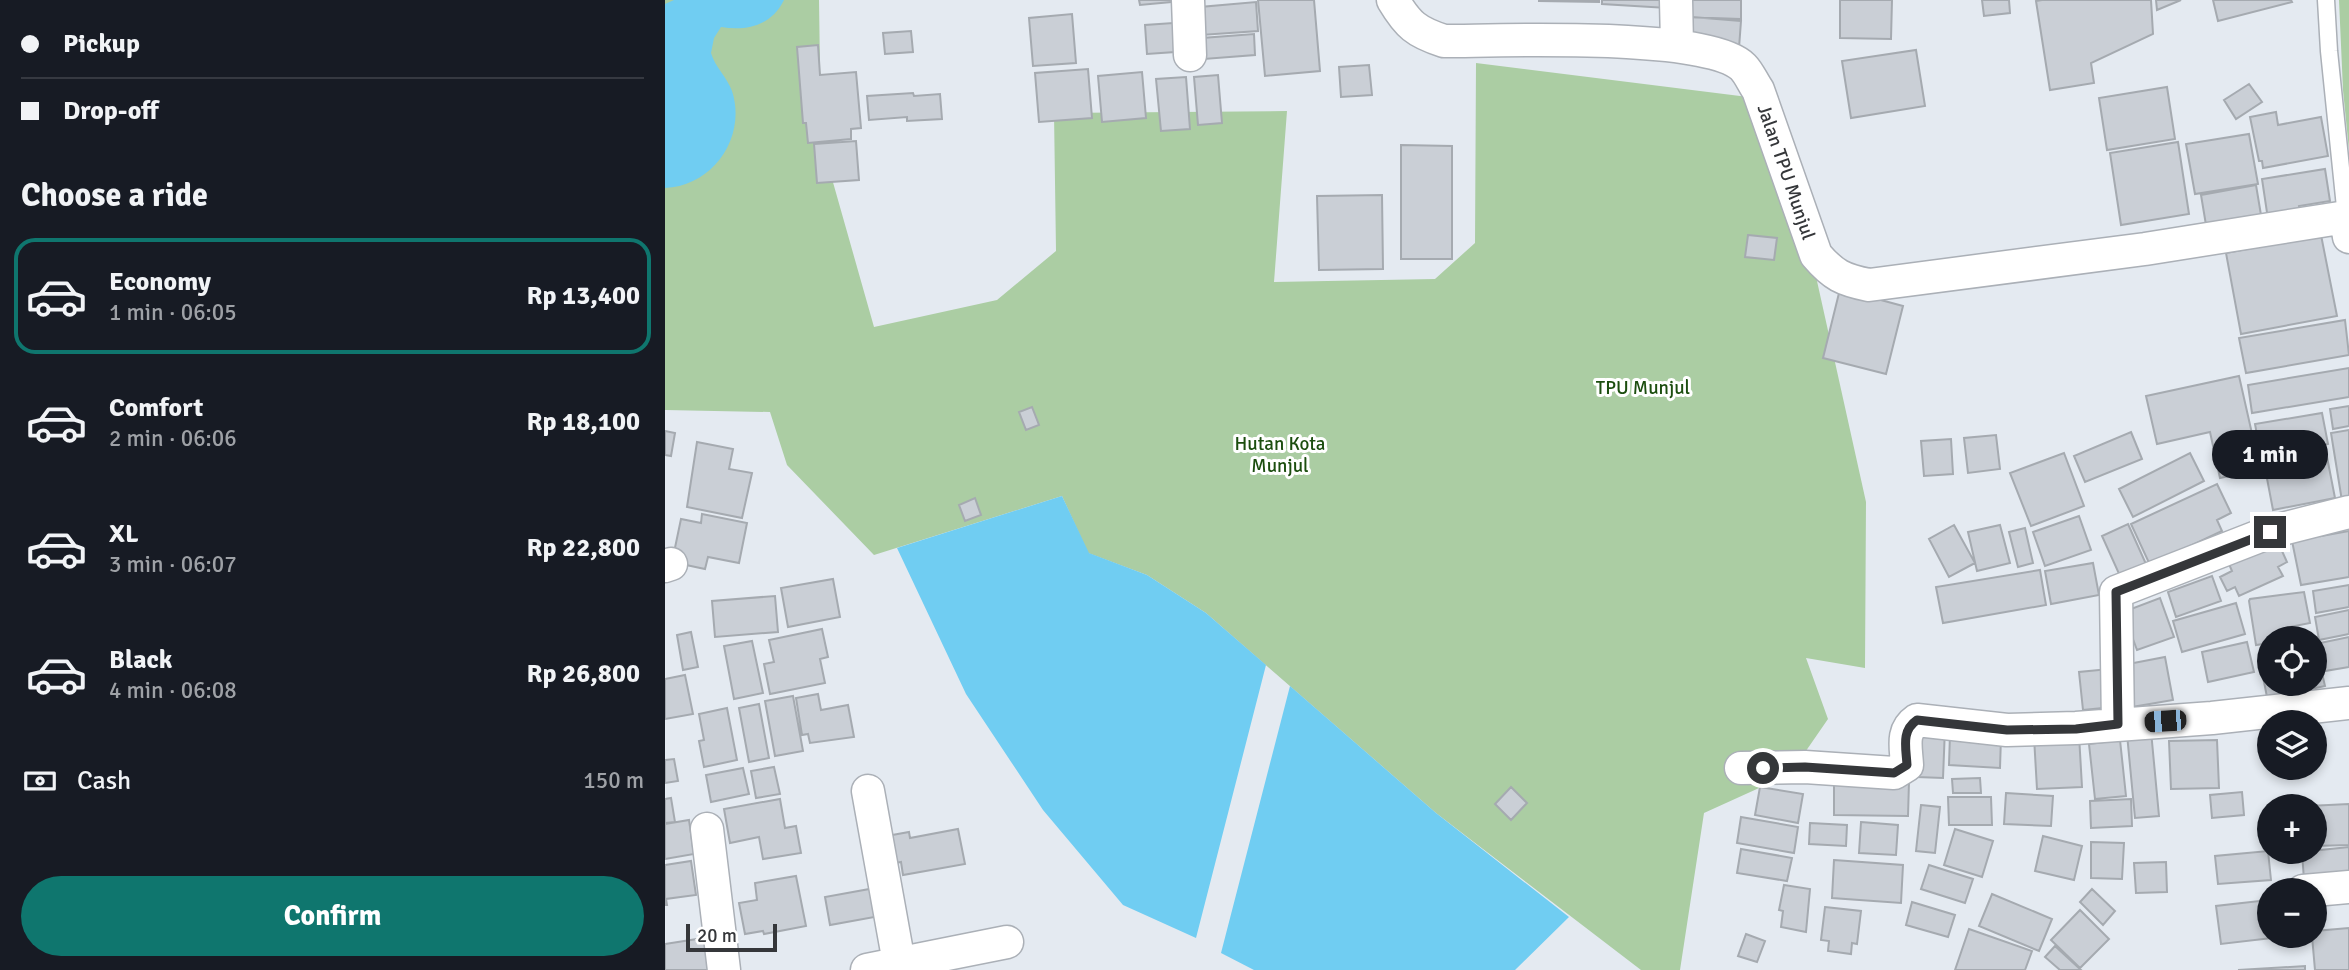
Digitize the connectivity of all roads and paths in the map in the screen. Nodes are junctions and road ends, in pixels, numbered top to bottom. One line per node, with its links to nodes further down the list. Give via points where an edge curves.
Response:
1 (1188, 0): 6 (street)
2 (1393, 0): 5 (street, Jalan TPU Munjul, via 1406,22 1444,41)
3 (1676, 0): 5 (street)
4 (2326, 0): 7 (lane)
5 (1677, 45): 7 (street, Jalan TPU Munjul, via 1743,66 1758,90 1816,255 1847,281 1869,285)
6 (1190, 55)
7 (2348, 227)
8 (2349, 512): 10 (street, via 2270,532 2116,592)
9 (2349, 704): 10 (street)
10 (2118, 724): 11 (street, via 2007,730 1917,720 1905,735 1907,765 1894,773)
11 (1741, 768)
12 (868, 791): 17 (street)
13 (707, 829): 18 (street)
14 (2349, 887): 15 (street)
15 (2327, 889)
16 (1007, 942): 17 (street)
17 (901, 967): 19 (street)
18 (724, 970)
19 (866, 970)

